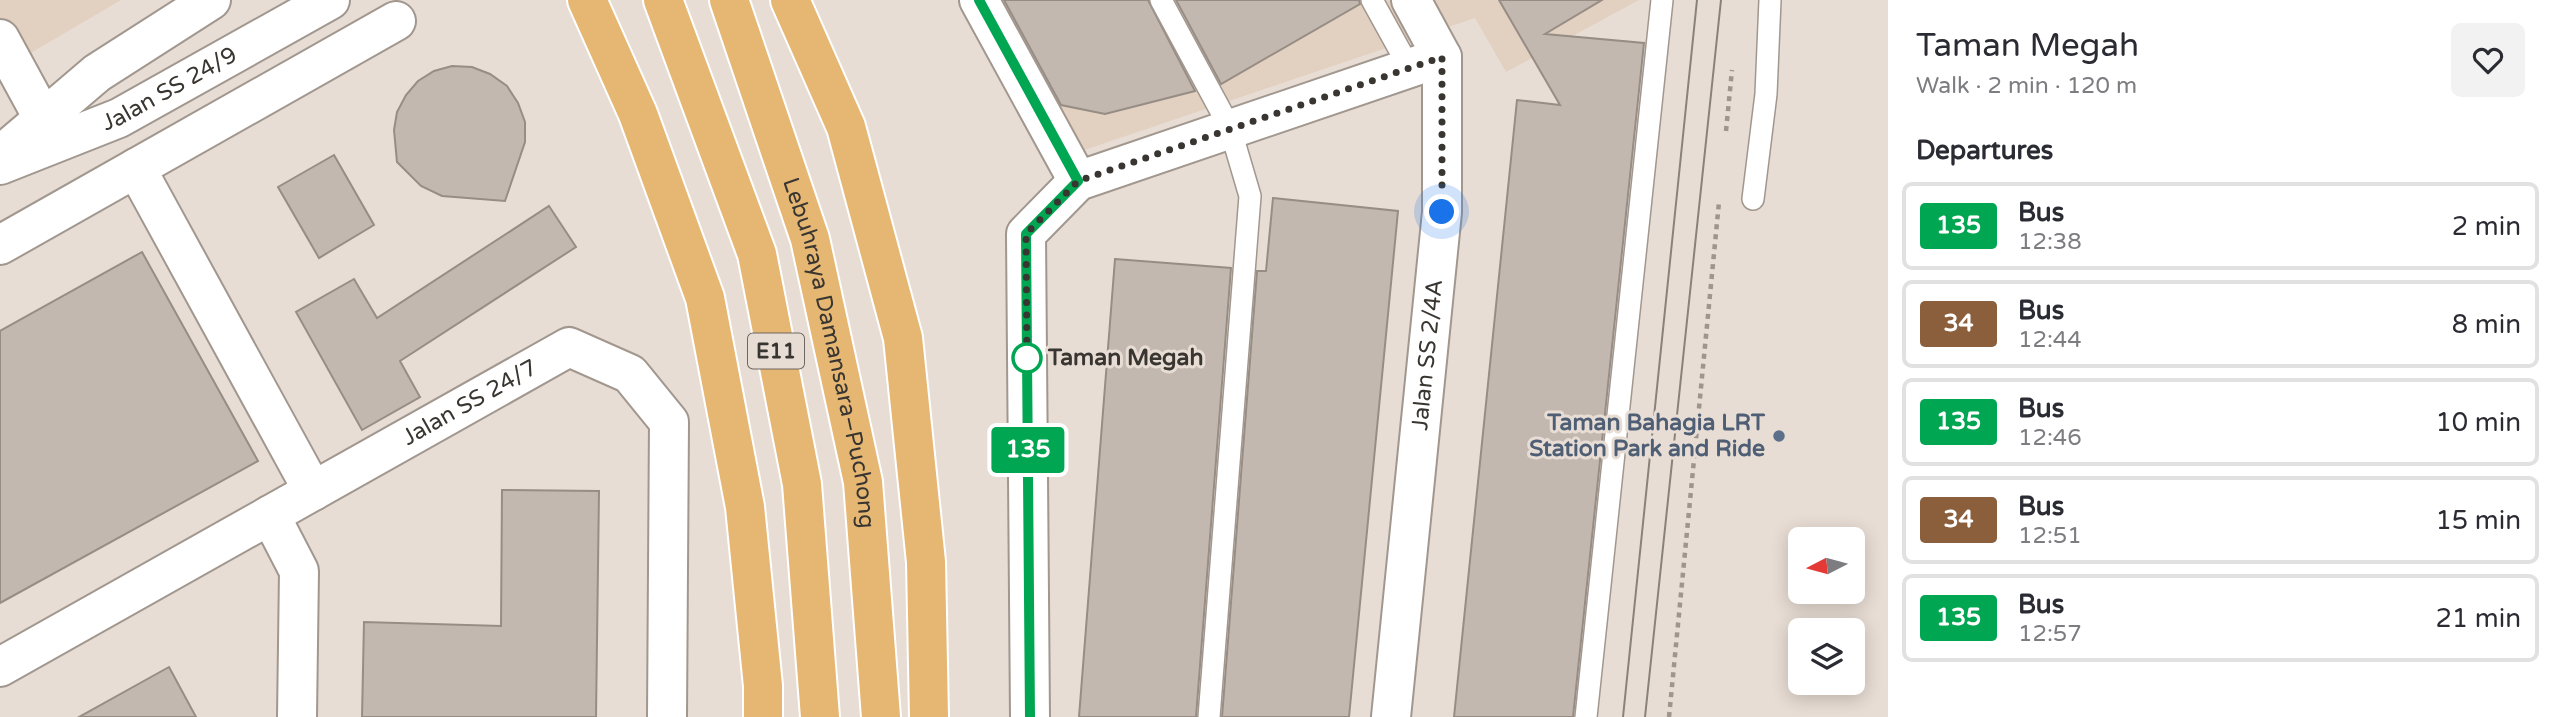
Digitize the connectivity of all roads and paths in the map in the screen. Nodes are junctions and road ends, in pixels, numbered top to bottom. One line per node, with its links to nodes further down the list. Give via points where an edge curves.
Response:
1 (211, 0): 17 (street, Jalan SS 24/9, via 97,73)
2 (330, 0): 21 (street, Jalan SS 24/9, via 119,118)
3 (663, 0): 33 (highway, Lebuhraya Damansara–Puchong / E11, via 757,254 802,484)
4 (729, 0): 34 (highway, Lebuhraya Damansara–Puchong / E11, via 810,239 860,468)
5 (790, 0): 35 (highway, via 846,127 903,338 926,562)
6 (979, 0): 23 (street)
7 (1161, 0): 18 (lane)
8 (1372, 0): 15 (lane)
9 (1411, 0): 15 (street, Jalan SS 2/4A)
10 (1662, 0): 39 (lane)
11 (1770, 0): 25 (lane, via 1766,94)
12 (592, 6): 32 (highway, via 638,114 705,298 745,507)
13 (396, 21): 22 (street)
14 (0, 39): 17 (street)
15 (1426, 62): 18 (street); 38 (street, Jalan SS 2/4A, via 1442,212)
16 (1732, 69): 19 (path)
17 (43, 118): 20 (street, Jalan SS 24/9)
18 (1230, 128): 23 (street); 37 (lane, via 1250,197)
19 (1725, 138)
20 (0, 155)
21 (0, 166)
22 (136, 169): 26 (street); 27 (street)
23 (1078, 181): 36 (street, via 1026,234)
24 (1720, 193): 40 (path)
25 (1753, 199)
26 (0, 246)
27 (313, 491): 28 (street, Jalan SS 24/7); 31 (street, Jalan SS 24/7, via 569,347 630,374 669,422)
28 (270, 516): 29 (street, Jalan SS 24/7); 30 (street, via 299,571)
29 (0, 667)
30 (297, 717)
31 (667, 717)
32 (763, 717)
33 (820, 717)
34 (881, 717)
35 (929, 717)
36 (1030, 717)
37 (1209, 717)
38 (1391, 717)
39 (1586, 717)
40 (1669, 717)

